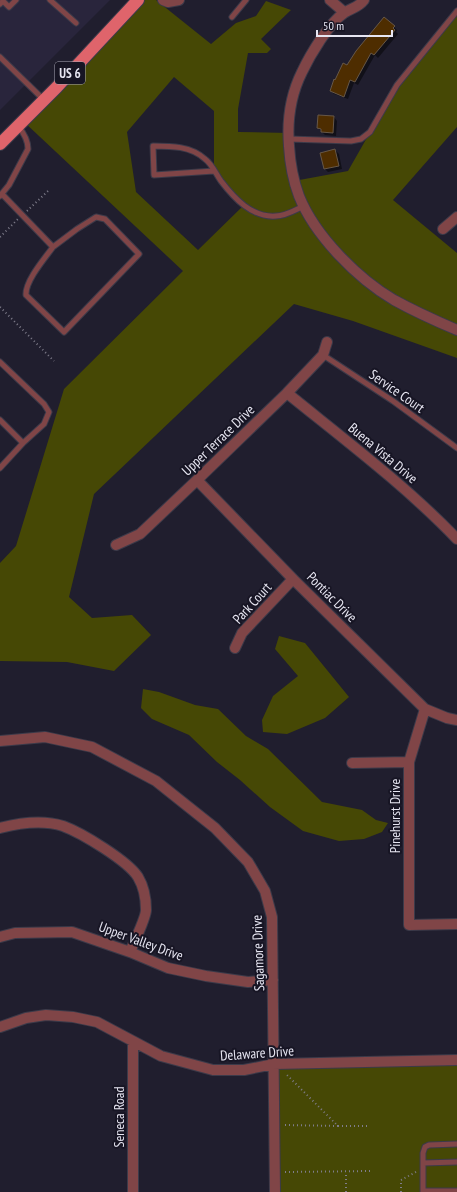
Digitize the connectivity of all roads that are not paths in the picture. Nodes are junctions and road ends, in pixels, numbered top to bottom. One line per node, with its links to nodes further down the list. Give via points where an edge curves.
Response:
1 (16, 0): 9 (lane, via 9,7 3,1)
2 (50, 0): 13 (lane)
3 (138, 0): 15 (main road, US 6)
4 (163, 0): 5 (street)
5 (179, 0)
6 (246, 0): 12 (lane)
7 (330, 0): 11 (street)
8 (364, 0): 11 (street)
9 (0, 4)
10 (457, 11): 17 (lane, via 397,85 370,132 361,139)
11 (344, 12): 17 (street, via 319,43 301,73 290,113)
12 (232, 17)
13 (76, 23)
14 (0, 57): 15 (lane)
15 (44, 100): 16 (main road, US 6)
16 (18, 126): 18 (main road, US 6); 20 (lane, via 28,149)
17 (289, 139): 21 (street, via 294,181)
18 (0, 144)
19 (214, 171): 19 (lane, via 206,159 196,153 175,146 153,146 154,175); 21 (lane, via 236,199 255,212 275,216 288,214)
20 (1, 195): 24 (lane)
21 (304, 206): 25 (street, via 317,227 355,272 394,300)
22 (457, 217): 23 (street)
23 (443, 229)
24 (53, 247): 24 (lane, via 34,274 26,295 64,332 139,254 105,219 96,216)
25 (457, 330)
26 (327, 342): 27 (street, Upper Terrace Drive)
27 (322, 355): 29 (street, Upper Terrace Drive); 32 (lane, Service Court, via 393,401)
28 (0, 362): 31 (lane, via 44,404 49,412 44,424)
29 (287, 394): 34 (street, Upper Terrace Drive); 35 (street, Buena Vista Drive, via 430,511)
30 (0, 420): 31 (lane)
31 (23, 443): 33 (lane)
32 (457, 448)
33 (0, 468)
34 (197, 480): 36 (street, Upper Terrace Drive, via 140,534); 37 (street, Pontiac Drive)
35 (457, 539)
36 (116, 545)
37 (293, 579): 38 (street, Park Court, via 242,633); 39 (street, Pontiac Drive)
38 (235, 648)
39 (425, 709): 40 (street, Pontiac Drive); 42 (street, Pinehurst Drive)
40 (457, 720)
41 (0, 741): 48 (street, Sagamore Drive, via 45,737 92,747 156,781 216,828 248,862 266,891 272,917)
42 (409, 762): 43 (street); 45 (street, Pinehurst Drive, via 409,925)
43 (352, 763)
44 (0, 828): 47 (street, via 17,824 63,826 82,835 127,865 138,877 145,896 146,912)
45 (457, 924)
46 (0, 937): 47 (street, Upper Valley Drive, via 15,933 72,932)
47 (130, 952): 48 (street, Upper Valley Drive, via 168,968 206,976 248,982)
48 (273, 980): 52 (street, Sagamore Drive)
49 (0, 1027): 50 (street, Delaware Drive, via 26,1018 46,1015 72,1017 98,1022)
50 (133, 1042): 52 (street, Delaware Drive, via 161,1056 213,1070 244,1070); 57 (street, Seneca Road)
51 (457, 1060): 52 (street, Delaware Drive)
52 (274, 1064): 58 (street, Sagamore Drive)
53 (457, 1144): 55 (lane, via 425,1147)
54 (457, 1162): 55 (lane)
55 (423, 1163): 59 (lane)
56 (457, 1191): 59 (lane)
57 (133, 1192)
58 (275, 1192)
59 (423, 1192)

